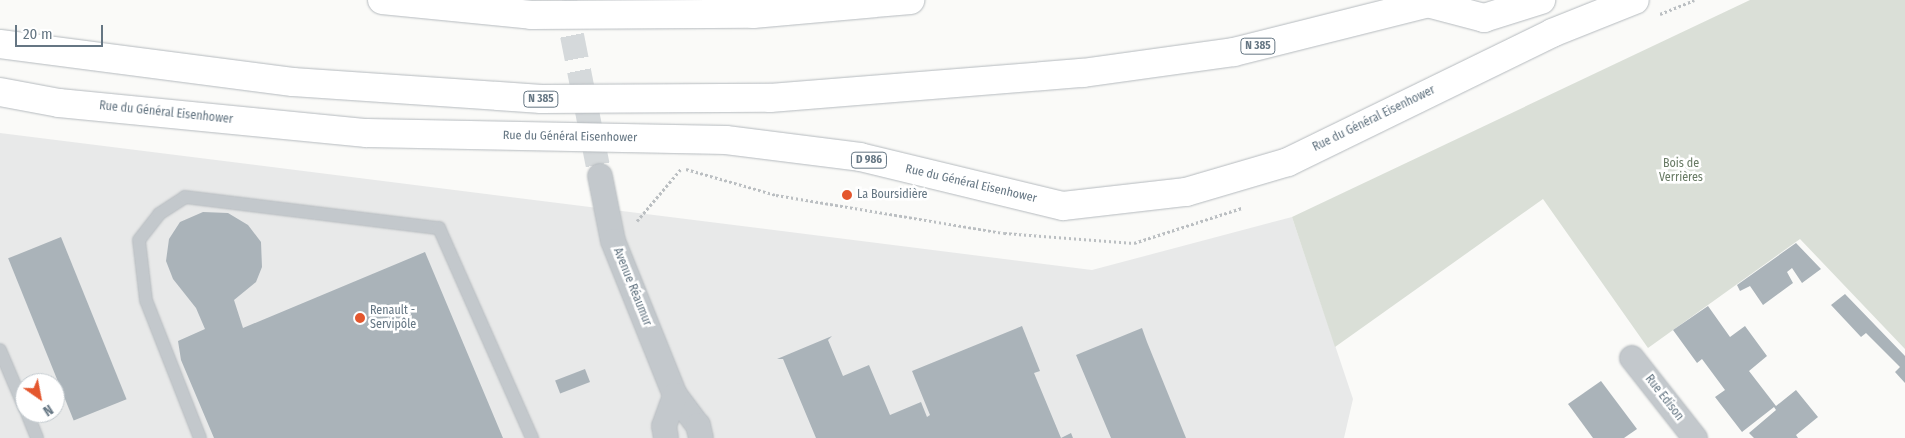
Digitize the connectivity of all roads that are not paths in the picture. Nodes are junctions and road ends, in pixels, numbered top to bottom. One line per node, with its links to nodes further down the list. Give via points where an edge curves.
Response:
1 (382, 0): 2 (main road, via 540,14 753,14)
2 (910, 0)
3 (1542, 0): 5 (main road, via 1484,18)
4 (1635, 0): 7 (main road, Rue du Général Eisenhower / D 986, via 1552,33 1288,162 1186,192 1063,206 860,157 726,140 366,133 59,103)
5 (1436, 2): 6 (main road, N 385, via 1234,52 1083,73 770,98 541,99 293,82)
6 (0, 44)
7 (0, 92)
8 (600, 176): 12 (street, Avenue Réaumur, via 613,241)
9 (0, 350): 11 (lane)
10 (1632, 358): 19 (street, Rue Edison)
11 (15, 385)
12 (675, 395): 17 (street, via 664,426); 18 (street, Avenue Réaumur, via 698,425)
13 (31, 423): 14 (lane)
14 (37, 438)
15 (200, 438): 16 (lane, via 146,300 139,240 159,214 185,197 439,228)
16 (532, 438)
17 (666, 438)
18 (701, 438)
19 (1695, 438)

